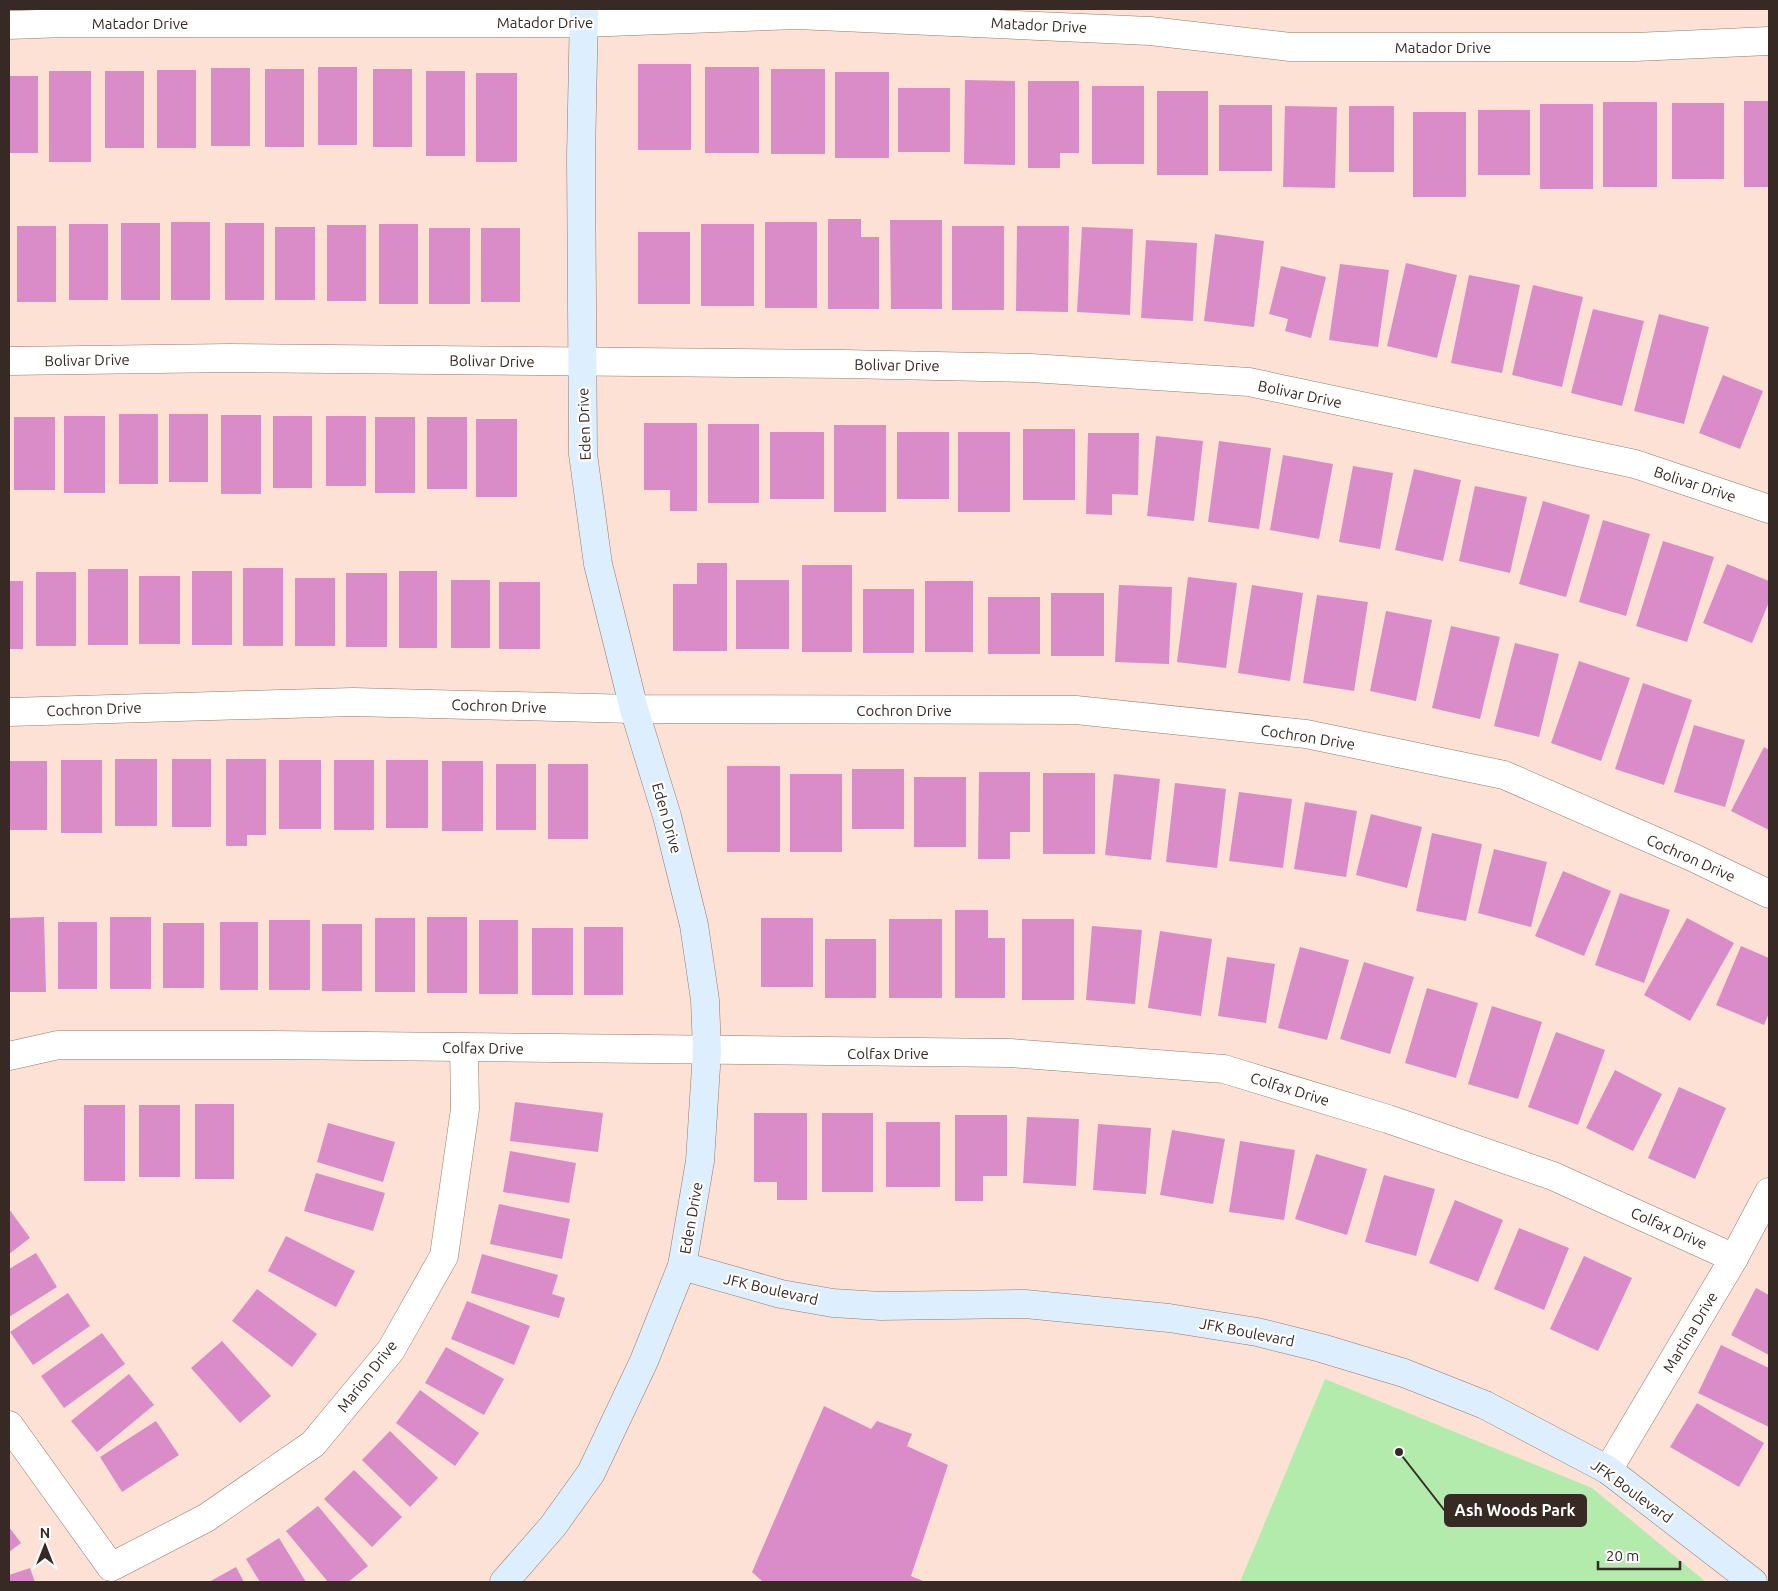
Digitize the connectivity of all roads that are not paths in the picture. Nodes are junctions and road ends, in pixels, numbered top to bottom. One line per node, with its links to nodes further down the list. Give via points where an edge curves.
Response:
1 (584, 16): 2 (street, Matador Drive); 3 (street, Matador Drive, via 797,14 1150,31 1290,47 1635,47); 5 (street, Eden Drive)
2 (9, 26)
3 (1769, 41)
4 (9, 362): 5 (street, Bolivar Drive, via 230,358)
5 (582, 362): 6 (street, Bolivar Drive, via 1031,368 1249,382 1635,464); 7 (street, Eden Drive, via 583,454 598,564)
6 (1769, 509)
7 (634, 709): 8 (street, Cochron Drive, via 354,702); 9 (street, Cochron Drive, via 1076,710 1306,734 1504,775); 11 (street, Eden Drive, via 667,816 694,925)
8 (9, 712)
9 (1769, 894)
10 (464, 1048): 11 (street, Colfax Drive); 12 (street, Colfax Drive, via 58,1045); 16 (street, Marion Drive, via 464,1109 444,1256 391,1350 312,1444 206,1518 111,1567)
11 (707, 1051): 14 (street, Colfax Drive, via 1010,1053 1224,1070 1388,1119 1552,1176); 15 (street, Eden Drive, via 700,1162)
12 (9, 1056)
13 (1769, 1192): 14 (street, Martina Drive)
14 (1734, 1258): 17 (street, Martina Drive)
15 (682, 1266): 17 (street, JFK Boulevard, via 781,1294 833,1303 881,1306 1025,1304 1169,1318 1257,1332 1404,1373 1485,1405); 18 (street, Eden Drive, via 644,1361 591,1473 553,1526)
16 (9, 1425)
17 (1608, 1470): 19 (street, JFK Boulevard)
18 (504, 1582)
19 (1754, 1582)

